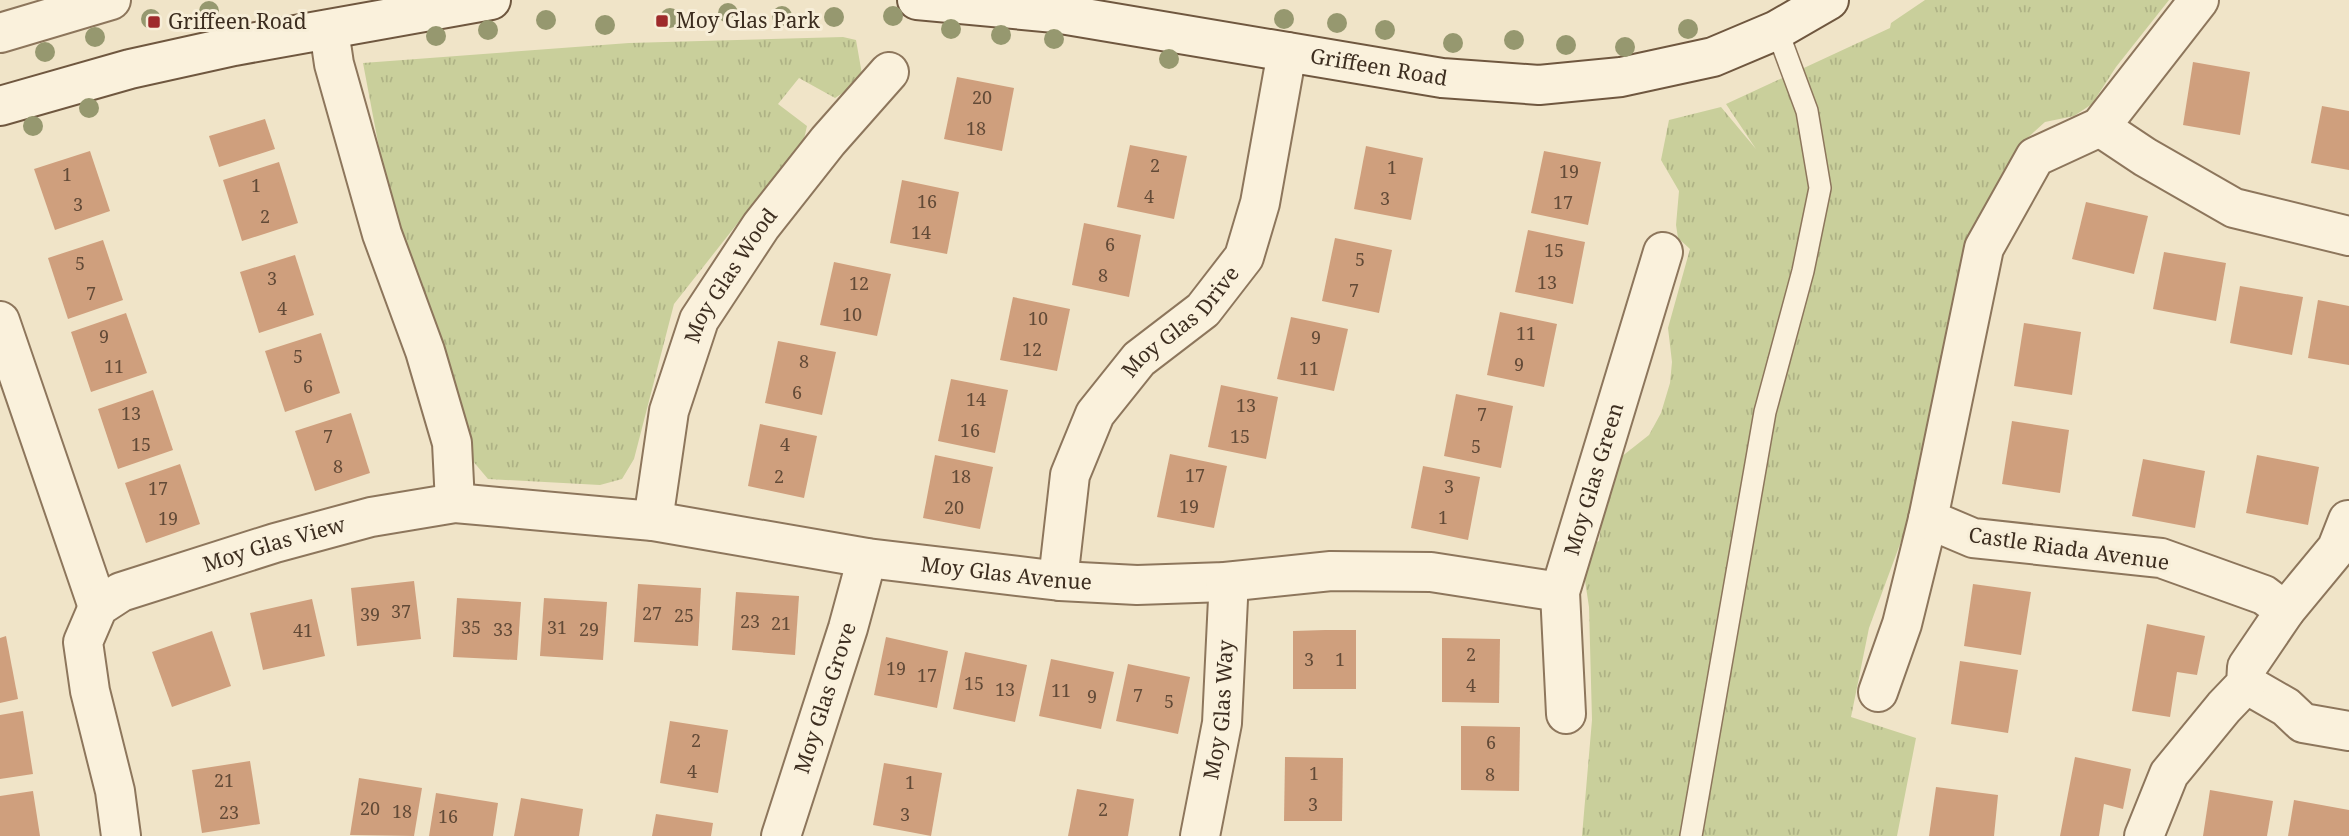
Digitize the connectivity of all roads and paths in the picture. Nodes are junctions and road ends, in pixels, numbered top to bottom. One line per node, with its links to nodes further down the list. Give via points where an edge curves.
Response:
1 (111, 0): 8 (street)
2 (491, 0): 6 (street)
3 (916, 0): 9 (street, Griffeen Road, via 1055,13)
4 (1829, 0): 7 (street, Griffeen Road)
5 (2199, 0): 12 (street)
6 (329, 30): 11 (street, via 130,69); 16 (street, via 334,64 382,234 425,351 452,443)
7 (1777, 30): 9 (street, Griffeen Road, via 1713,57 1621,77 1539,85 1442,78); 33 (lane, via 1807,111 1820,188 1765,412)
8 (0, 33)
9 (1287, 52): 21 (street, Moy Glas Drive, via 1260,203 1244,257 1203,310 1139,359 1095,414 1070,475)
10 (889, 72): 19 (street, Moy Glas Wood, via 761,226 699,320 669,411)
11 (0, 106)
12 (2100, 127): 13 (street, via 2234,208); 17 (street, via 2035,157 1984,248)
13 (2349, 236)
14 (1663, 252): 23 (street, Moy Glas Green)
15 (0, 321): 24 (street)
16 (455, 503): 19 (street, Moy Glas Avenue); 24 (street, Moy Glas View, via 371,517 275,543 121,592)
17 (1928, 519): 25 (street, Castle Riada Avenue, via 1973,538 2161,558 2264,595); 27 (street, via 1902,624)
18 (2348, 520): 25 (street, via 2337,548)
19 (653, 521): 20 (street, Moy Glas Avenue)
20 (867, 558): 21 (street, Moy Glas Avenue); 31 (street, Moy Glas Grove)
21 (1060, 581): 22 (street, Moy Glas Avenue, via 1136,585)
22 (1225, 582): 23 (street, Moy Glas Avenue, via 1331,571 1431,572); 32 (street, Moy Glas Way, via 1222,723)
23 (1560, 592): 28 (street, Moy Glas Green)
24 (98, 607): 30 (street, via 83,642 90,691 116,791)
25 (2285, 611): 26 (street, via 2247,667)
26 (2246, 684): 29 (street, via 2287,707 2303,723); 34 (street, via 2169,774)
27 (1878, 692)
28 (1566, 714)
29 (2349, 731)
30 (121, 836)
31 (781, 836)
32 (1200, 836)
33 (1691, 836)
34 (2144, 836)

